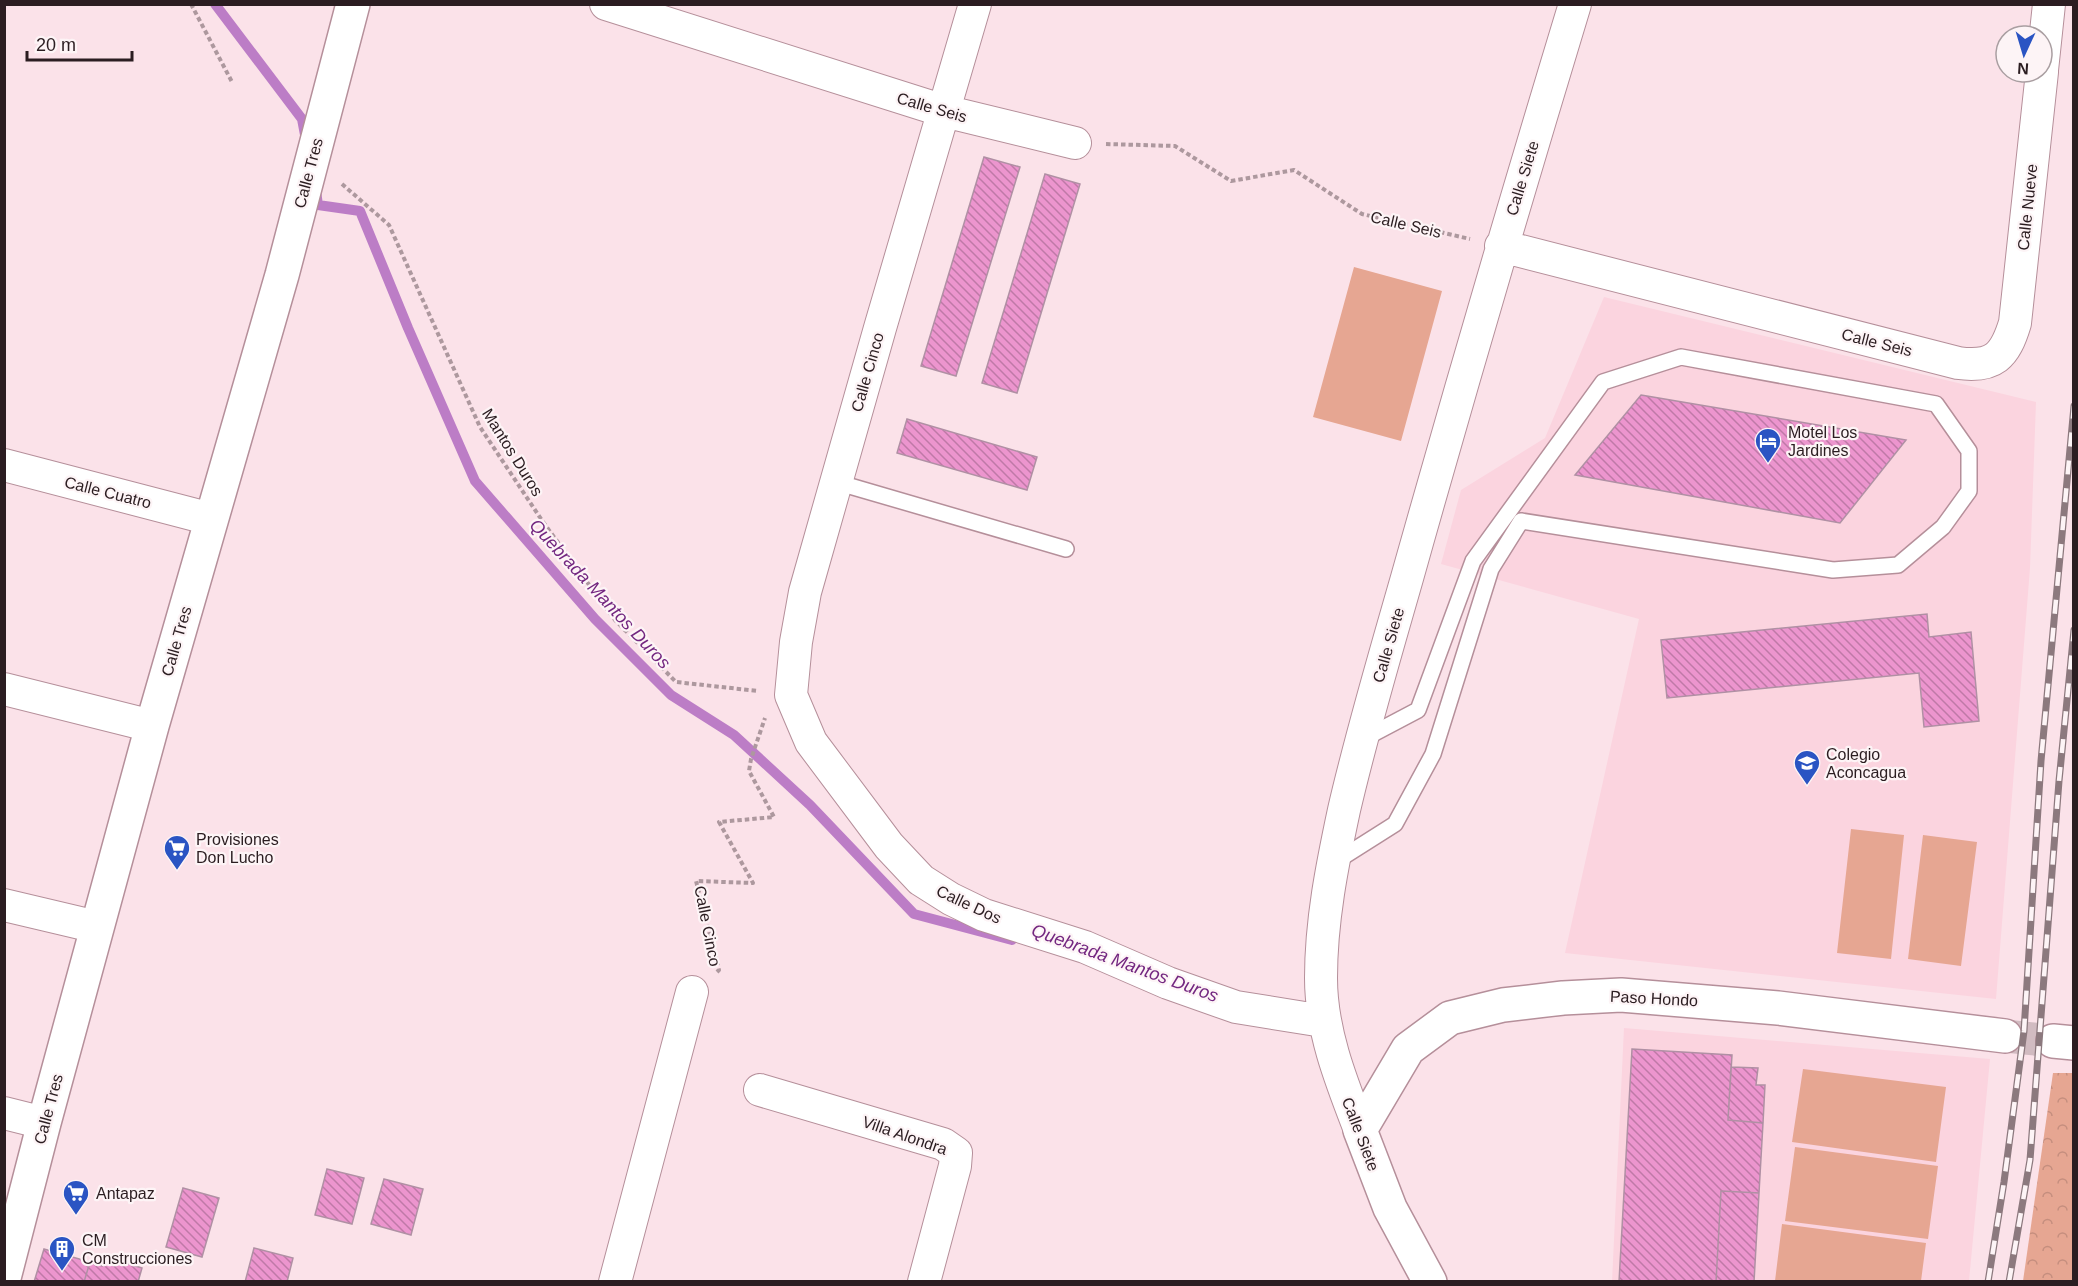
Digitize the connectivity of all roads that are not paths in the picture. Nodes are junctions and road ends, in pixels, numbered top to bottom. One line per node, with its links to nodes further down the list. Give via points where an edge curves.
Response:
1 (353, 4): 14 (main road, Calle Tres, via 282,275)
2 (606, 4): 8 (street, Calle Seis)
3 (975, 4): 8 (street, Calle Cinco)
4 (1575, 4): 10 (street, Calle Siete)
5 (2049, 4): 6 (street, Calle Nueve)
6 (2047, 24)
7 (2041, 84): 11 (street, Calle Nueve, via 2015,323)
8 (944, 111): 9 (street, Calle Seis); 13 (street, Calle Cinco)
9 (1075, 143)
10 (1501, 246): 11 (street, Calle Seis, via 1958,363 1988,362 2001,354); 18 (street, Calle Siete)
11 (2009, 342)
12 (4, 465): 14 (street, Calle Cuatro)
13 (836, 482): 15 (lane); 19 (street, Calle Cinco, via 779,703)
14 (211, 519): 17 (main road, Calle Tres)
15 (1066, 549)
16 (4, 689): 17 (street)
17 (152, 726): 22 (main road, Calle Tres)
18 (1360, 741): 20 (street, Calle Siete); 20 (lane, via 1419,710 1473,561 1603,382 1681,357 1935,404 1969,451 1969,491 1943,527 1898,565 1833,570 1521,521 1491,569 1434,754 1395,824)
19 (811, 742): 24 (street, Calle Dos, via 889,846 921,880 951,899 984,915 1085,947 1168,983 1236,1006)
20 (1332, 864): 24 (street, Calle Siete, via 1322,937)
21 (4, 905): 22 (street)
22 (97, 927): 28 (main road, Calle Tres)
23 (692, 992): 31 (street)
24 (1323, 1021): 29 (street, Calle Siete)
25 (2005, 1036): 29 (main road, Paso Hondo, via 1790,1009 1622,994 1503,1005 1450,1018 1408,1049)
26 (760, 1090): 32 (street, Villa Alondra, via 943,1144 956,1153)
27 (4, 1113): 28 (street)
28 (44, 1123): 30 (main road, Calle Tres)
29 (1360, 1130): 33 (main road, Calle Siete, via 1390,1208)
30 (4, 1278)
31 (615, 1281)
32 (924, 1281)
33 (1430, 1281)

